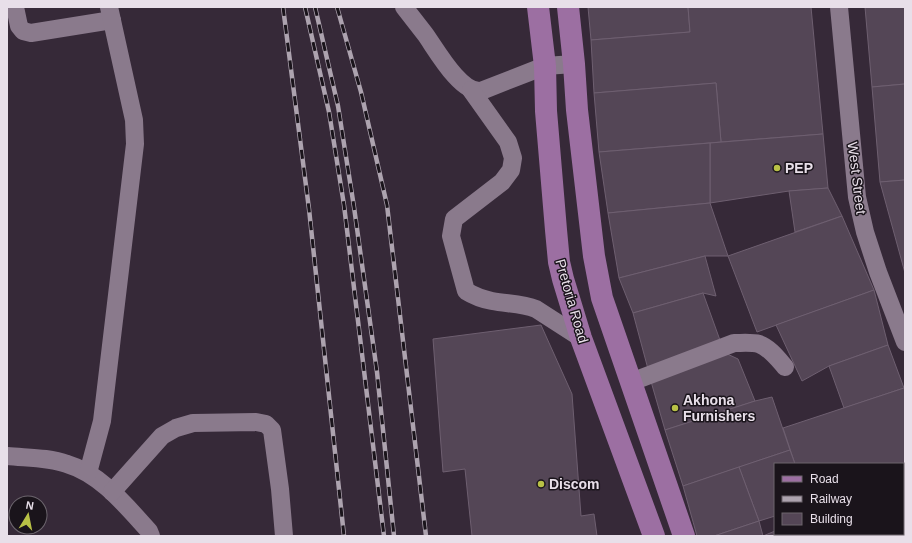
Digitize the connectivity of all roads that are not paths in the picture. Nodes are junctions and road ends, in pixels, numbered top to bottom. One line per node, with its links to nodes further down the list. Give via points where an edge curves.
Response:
1 (15, 7): 6 (street, via 19,26 22,31 30,33)
2 (404, 7): 9 (street, via 454,75)
3 (538, 7): 8 (main road, Pretoria Road)
4 (568, 7): 7 (main road)
5 (840, 7): 10 (street, West Street, via 857,197 878,272)
6 (110, 14): 16 (street, via 134,120 135,144 102,421)
7 (574, 64): 8 (street); 14 (main road, via 594,256 602,298)
8 (545, 66): 9 (street, via 481,91); 11 (main road, Pretoria Road, via 546,111 559,262)
9 (471, 90): 11 (street, via 508,142 513,158 511,170 502,182 454,219 451,236 466,291 480,298 530,306)
10 (901, 322): 12 (street, West Street)
11 (581, 338): 20 (main road, Pretoria Road)
12 (905, 342)
13 (785, 367): 14 (street, via 771,351 759,344 734,343)
14 (631, 382): 21 (main road)
15 (7, 456): 16 (street, via 46,459 68,464)
16 (88, 473): 17 (street)
17 (112, 492): 18 (street); 19 (street, via 162,436 176,428 193,423 266,424 272,430)
18 (151, 536)
19 (284, 536)
20 (654, 536)
21 (684, 536)

